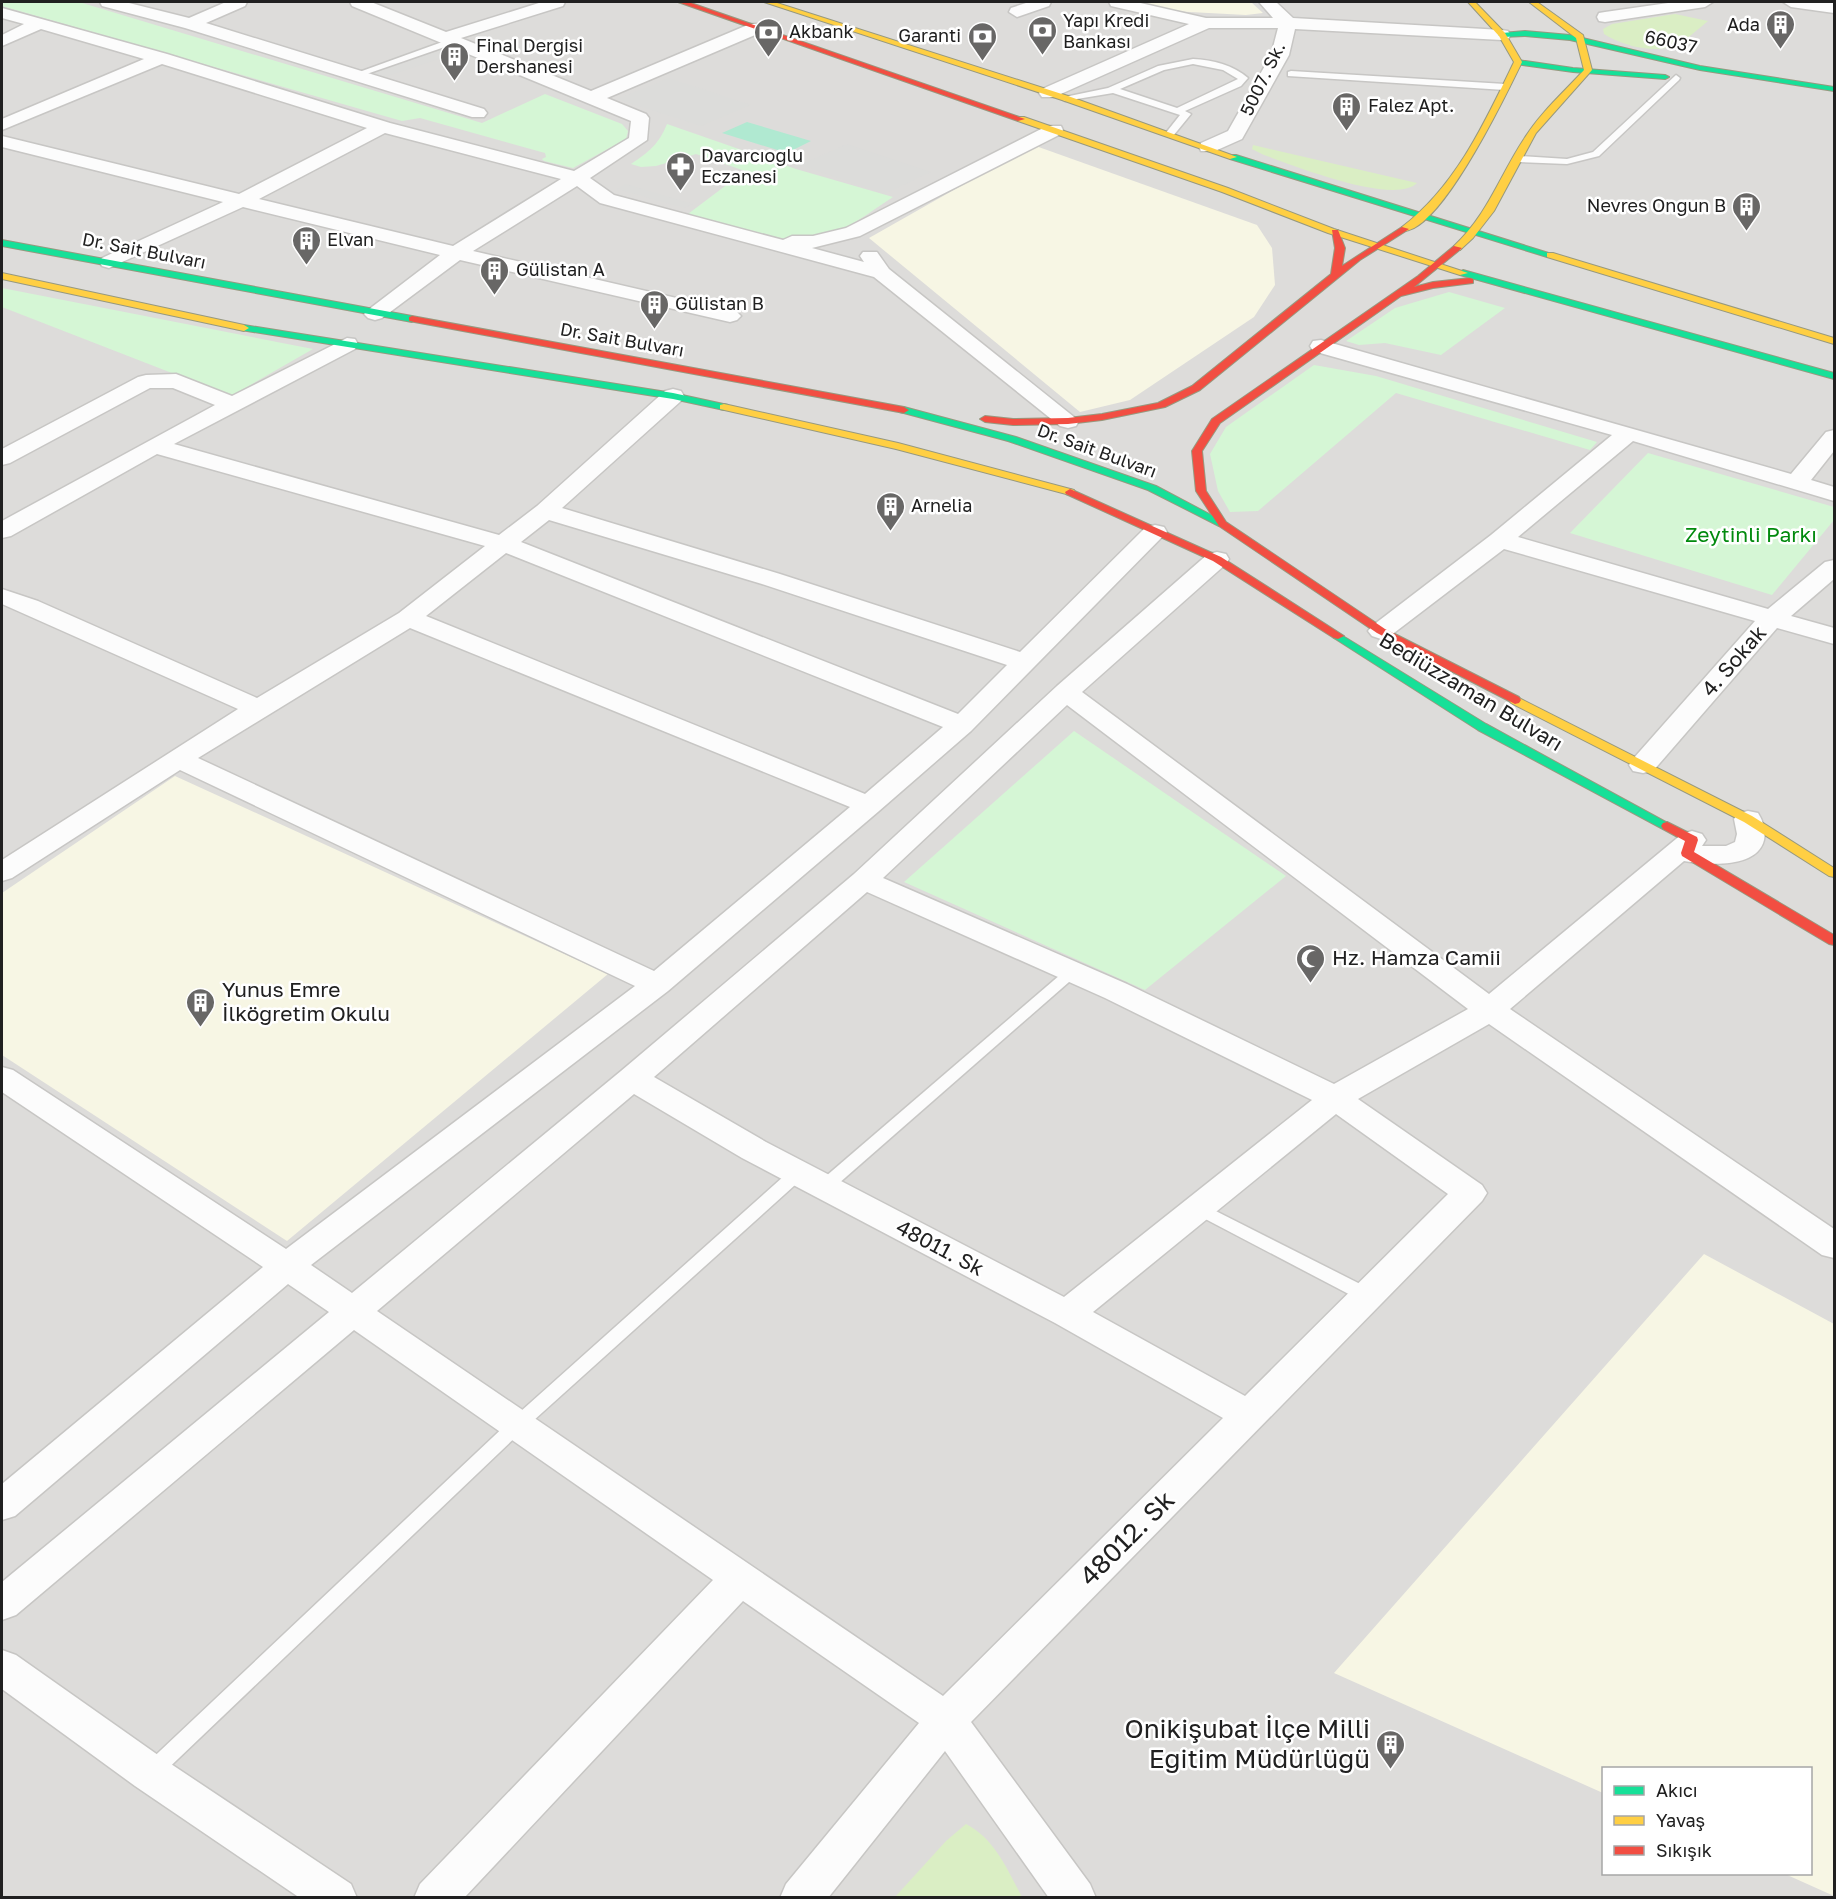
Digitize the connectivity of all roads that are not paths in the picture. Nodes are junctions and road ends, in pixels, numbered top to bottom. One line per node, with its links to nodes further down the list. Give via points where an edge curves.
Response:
1 (108, 2): 21 (street)
2 (238, 2): 21 (street)
3 (358, 2): 25 (street)
4 (557, 2): 25 (street)
5 (682, 2): 22 (main road)
6 (768, 2): 36 (main road)
7 (1043, 2): 15 (street)
8 (1117, 2): 19 (street)
9 (1267, 2): 20 (street, 5007. Sk.)
10 (1471, 2): 23 (main road)
11 (1533, 2): 24 (main road)
12 (1705, 2): 17 (street)
13 (1791, 2): 14 (street)
14 (1834, 8)
15 (1017, 12)
16 (2, 13): 18 (street)
17 (1605, 17)
18 (41, 23): 26 (street); 27 (street)
19 (1206, 23): 20 (street); 36 (street)
20 (1288, 23): 23 (street); 45 (street, 5007. Sk., via 1280,55 1235,135)
21 (191, 24): 30 (street)
22 (756, 28): 37 (street); 42 (main road)
23 (1502, 35): 24 (main road, 66037, via 1535,32); 28 (main road)
24 (1580, 38): 29 (main road); 35 (main road, 66037, via 1660,60)
25 (452, 39): 30 (lane); 37 (street)
26 (2, 41)
27 (161, 58): 40 (street); 41 (street)
28 (1518, 62): 29 (main road, 66037); 33 (main road)
29 (1588, 70): 32 (main road, 66037); 46 (main road, via 1528,139)
30 (355, 75): 39 (street)
31 (1291, 75): 33 (lane)
32 (1676, 78): 35 (main road, 66037); 46 (lane, via 1596,154 1582,161)
33 (1505, 87): 48 (main road, via 1482,135)
34 (1111, 90): 36 (lane); 38 (lane); 38 (lane, via 1183,61 1199,61 1244,78)
35 (1833, 91)
36 (1057, 96): 43 (main road)
37 (591, 98): 47 (street, via 640,117 638,140)
38 (1177, 111): 43 (lane, via 1186,114)
39 (478, 113)
40 (2, 125)
41 (383, 127): 47 (street); 49 (street)
42 (1054, 130): 53 (street); 54 (main road)
43 (1170, 134): 45 (main road)
44 (2, 142): 49 (street)
45 (1208, 147): 50 (main road)
46 (1518, 159): 51 (main road)
47 (578, 178): 57 (street, via 607,199); 60 (street)
48 (1443, 192): 50 (main road, via 1425,201); 52 (main road)
49 (240, 201): 60 (street); 61 (street)
50 (1381, 206): 52 (main road)
51 (1494, 207): 55 (main road); 59 (main road, via 1499,225)
52 (1423, 218): 55 (main road); 58 (main road)
53 (853, 232): 57 (street, via 813,242); 63 (street)
54 (1335, 232): 58 (main road); 64 (main road, via 1341,254)
55 (1474, 234): 59 (main road); 62 (main road)
56 (2, 243): 61 (main road, Dr. Sait Bulvarı)
57 (768, 243): 63 (street)
58 (1376, 246): 62 (main road); 64 (main road)
59 (1526, 249): 72 (main road)
60 (456, 253): 69 (street); 70 (street)
61 (109, 262): 68 (main road, Dr. Sait Bulvarı)
62 (1437, 266): 66 (main road); 67 (main road)
63 (881, 273): 79 (street)
64 (1336, 274): 79 (main road, via 1196,388 1161,405)
65 (2, 276): 71 (main road)
66 (1493, 281): 67 (main road, via 1462,281); 75 (main road)
67 (1398, 294): 74 (main road)
68 (300, 299): 69 (main road, Dr. Sait Bulvarı); 71 (main road, via 249,309 236,321)
69 (375, 314): 78 (main road, Dr. Sait Bulvarı)
70 (730, 316)
71 (241, 328): 73 (main road)
72 (1834, 341)
73 (347, 344): 76 (main road); 77 (street)
74 (1321, 346): 80 (street); 87 (main road, via 1216,421 1197,451 1201,491)
75 (1834, 376)
76 (673, 396): 86 (street); 89 (main road, Bediüzzaman Bulvarı, via 898,446 1067,490)
77 (234, 404): 82 (street); 83 (street, via 176,381 146,382)
78 (910, 411): 79 (main road, via 1013,422); 87 (main road, Dr. Sait Bulvarı, via 1012,439 1152,488)
79 (1068, 421)
80 (1629, 433): 84 (street); 90 (street)
81 (1834, 437): 84 (street)
82 (154, 446): 88 (street); 91 (street)
83 (2, 458)
84 (1796, 483): 85 (street)
85 (1834, 494)
86 (545, 512): 91 (street); 99 (street, via 771,579)
87 (1222, 523): 97 (main road, Bediüzzaman Bulvarı)
88 (2, 531)
89 (1155, 532): 92 (main road, Bediüzzaman Bulvarı); 99 (street)
90 (1500, 540): 96 (street); 97 (street)
91 (504, 544): 95 (street); 102 (street)
92 (1217, 559): 100 (street); 107 (main road, Bediüzzaman Bulvarı, via 1482,727)
93 (1834, 567): 96 (street, 4. Sokak)
94 (2, 596): 101 (street)
95 (408, 618): 101 (street); 105 (street)
96 (1771, 620): 98 (street); 104 (street, 4. Sokak)
97 (1381, 631): 104 (main road, Bediüzzaman Bulvarı)
98 (1834, 636)
99 (1024, 662): 102 (street)
100 (1066, 692): 110 (street); 114 (street)
101 (258, 708): 103 (street)
102 (962, 725): 105 (street)
103 (178, 759): 108 (street); 113 (street)
104 (1643, 765): 106 (main road, Bediüzzaman Bulvarı)
105 (869, 805): 113 (street)
106 (1749, 819): 107 (street, via 1748,847 1737,853 1716,856); 109 (main road, Bediüzzaman Bulvarı)
107 (1689, 846): 111 (main road, Bediüzzaman Bulvarı); 114 (street)
108 (7, 862)
109 (1834, 873)
110 (864, 880): 112 (street); 116 (street)
111 (1834, 941)
112 (1072, 972): 117 (street); 118 (lane)
113 (657, 984): 121 (street)
114 (1490, 1010): 117 (street); 120 (street)
115 (2, 1077): 121 (street)
116 (632, 1079): 118 (street, 48011. Sk); 123 (street)
117 (1335, 1098): 119 (street); 122 (street, 48012. Sk, via 1470,1193)
118 (812, 1180): 124 (street, 48011. Sk); 126 (lane)
119 (1198, 1208): 122 (lane); 124 (street)
120 (1834, 1246)
121 (287, 1266): 123 (street); 127 (street)
122 (1368, 1296): 125 (street, 48012. Sk)
123 (352, 1311): 126 (street); 129 (street)
124 (1067, 1314): 125 (street, 48011. Sk)
125 (1249, 1415): 131 (street, 48012. Sk)
126 (517, 1425): 128 (street); 132 (lane)
127 (2, 1505)
128 (741, 1578): 131 (street); 134 (street)
129 (2, 1604)
130 (2, 1667): 132 (street)
131 (946, 1720): 135 (street, 48012. Sk); 136 (street)
132 (150, 1773): 133 (street)
133 (336, 1898)
134 (435, 1898)
135 (801, 1898)
136 (1075, 1898)

